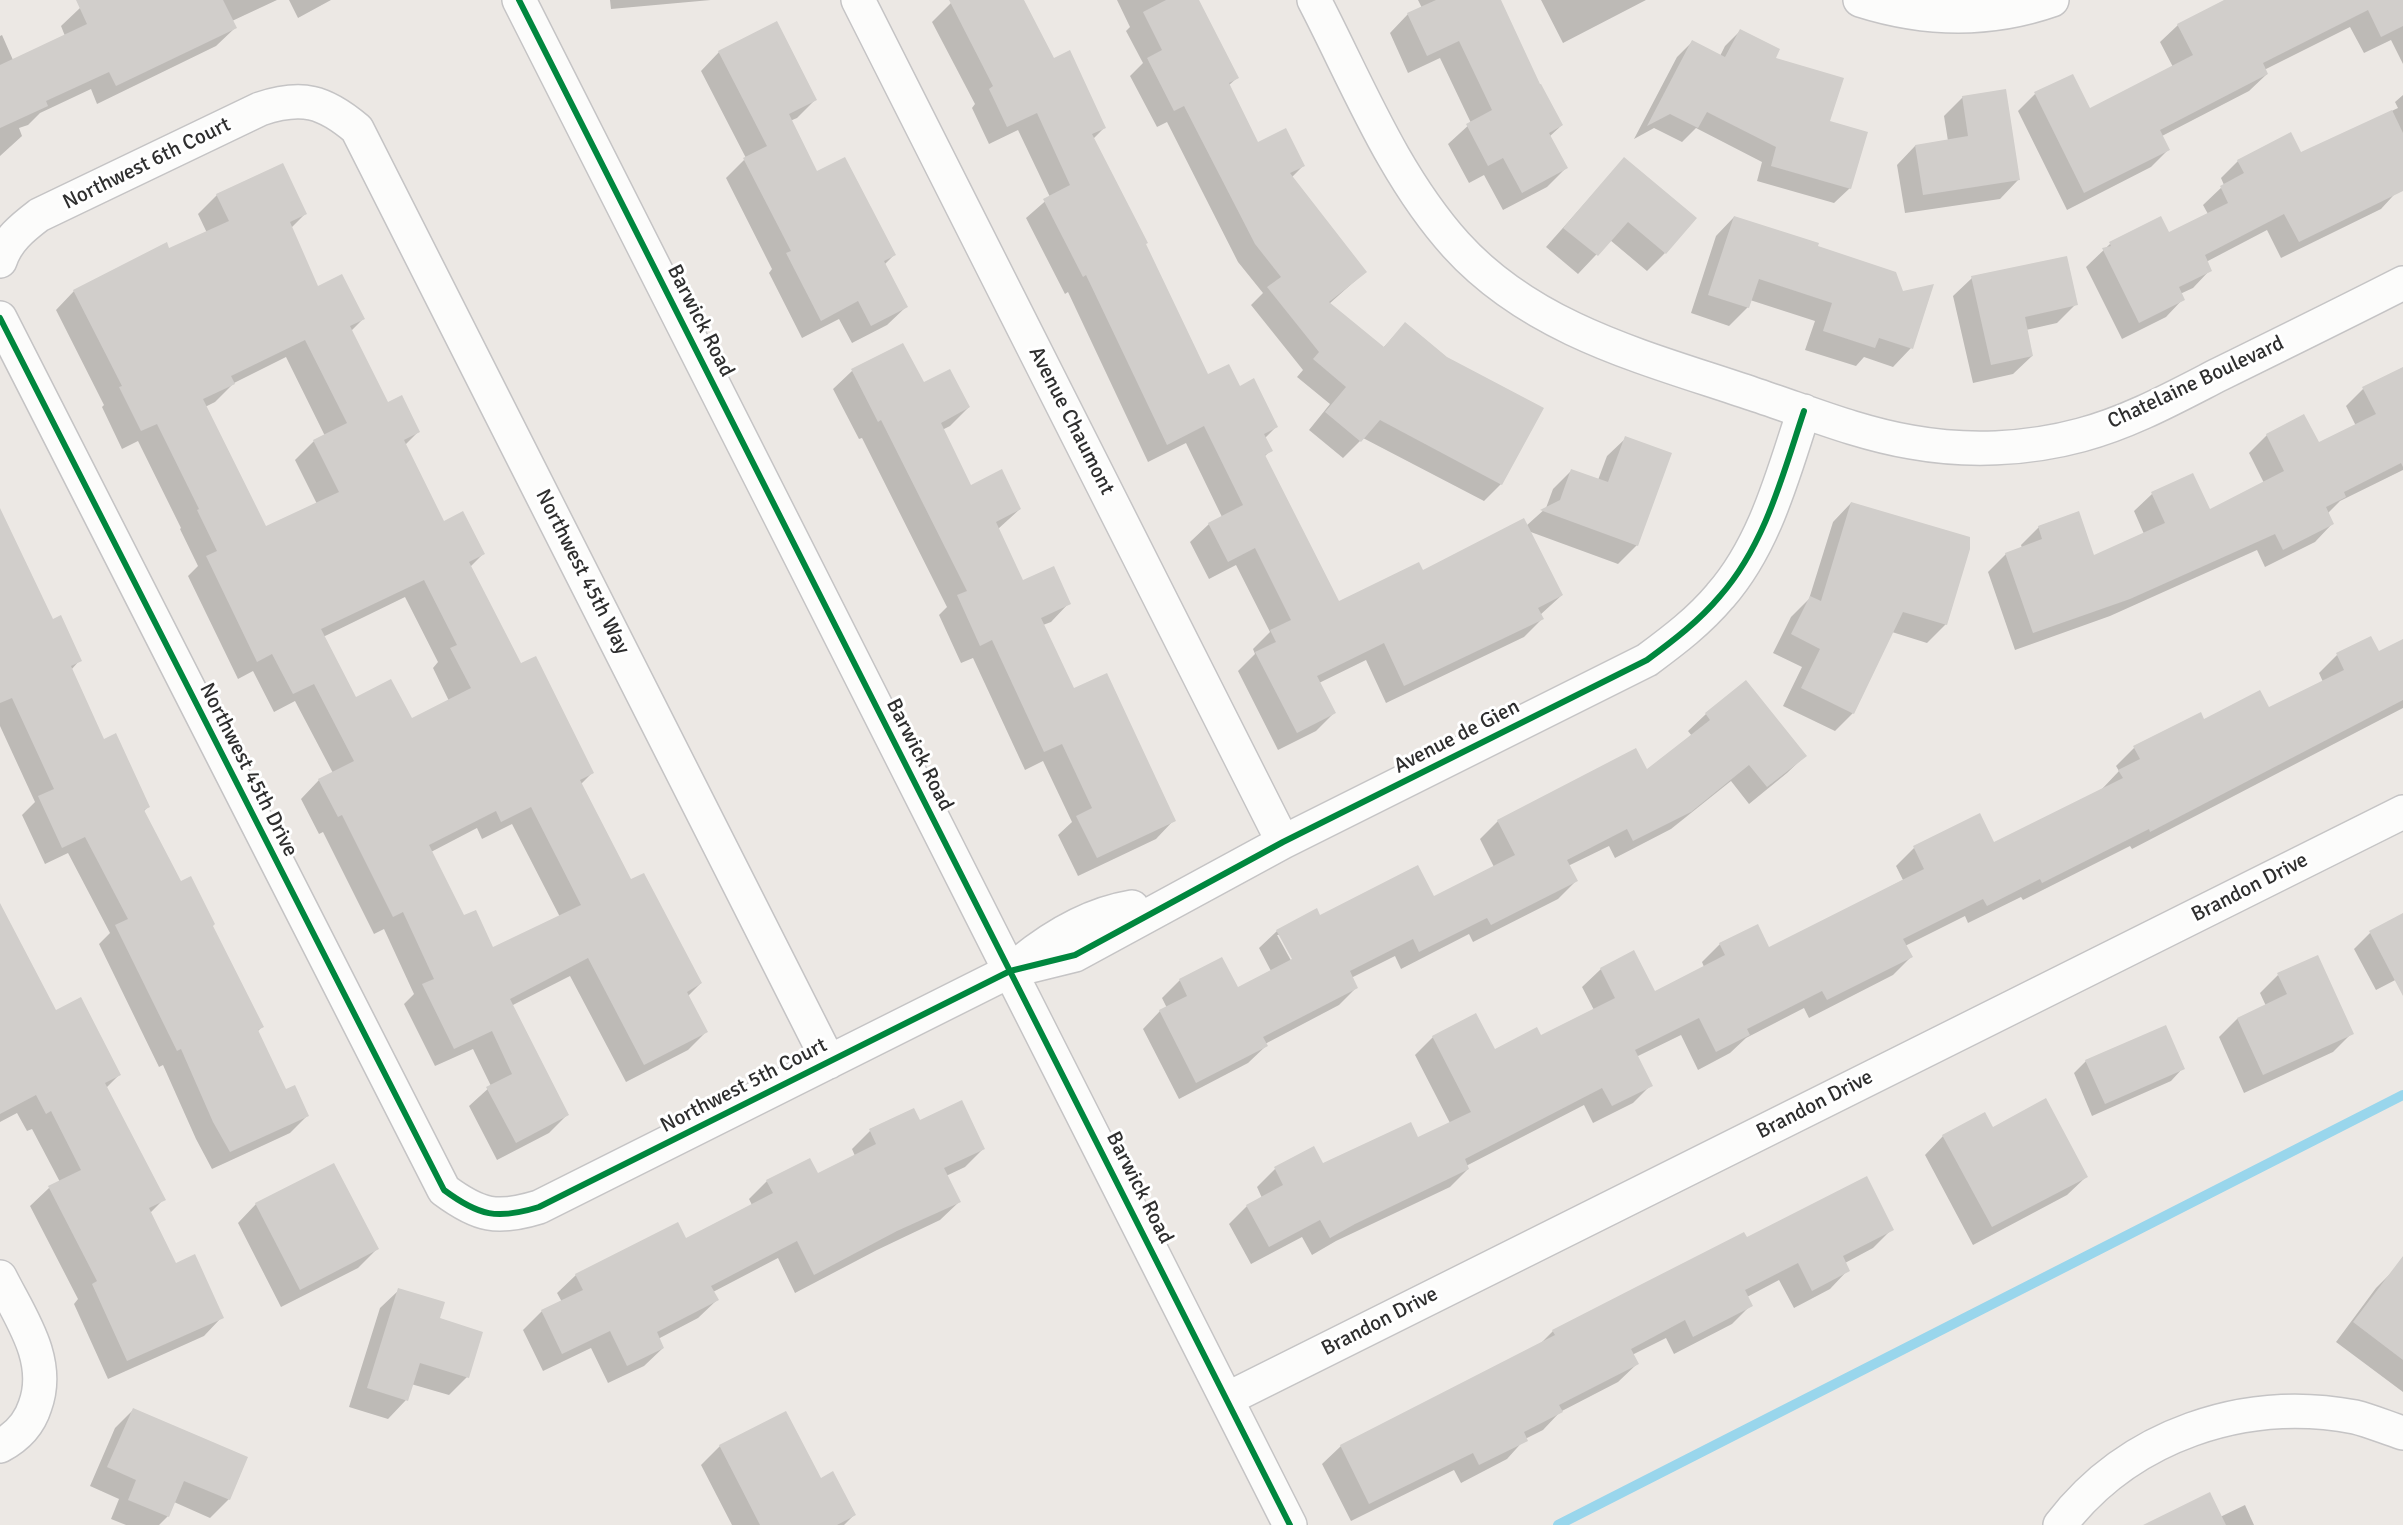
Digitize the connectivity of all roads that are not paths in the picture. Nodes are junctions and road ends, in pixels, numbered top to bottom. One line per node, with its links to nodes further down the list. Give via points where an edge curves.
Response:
1 (519, 0): 13 (street, Barwick Road)
2 (858, 0): 12 (street, Avenue Chaumont)
3 (1314, 0): 10 (street, Chatelaine Boulevard, via 1421,202 1458,246 1500,285 1548,317 1599,342)
4 (1860, 0): 5 (street, via 1909,13 1964,17)
5 (2052, 0)
6 (313, 103): 7 (street, Northwest 6th Court, via 284,101 260,109 39,215 18,230); 14 (street, Northwest 45th Way, via 338,112 357,129)
7 (0, 261)
8 (2403, 283): 10 (street, Chatelaine Boulevard, via 2135,416 2081,435 2025,446 1967,448 1910,442)
9 (0, 318): 15 (street, Northwest 45th Drive, via 444,1190 464,1206)
10 (1804, 411): 12 (street, Avenue de Gien, via 1770,509 1749,554 1721,595 1687,630 1647,660)
11 (2403, 812): 17 (street, Brandon Drive)
12 (1283, 842): 13 (street, Avenue de Gien, via 1172,901 1111,910 1052,937)
13 (1010, 971): 14 (street, Northwest 5th Court); 17 (street, Barwick Road)
14 (830, 1062): 15 (street, Northwest 5th Court, via 539,1207 514,1215)
15 (489, 1214)
16 (0, 1277): 19 (street, via 41,1367 40,1393 31,1418 15,1438)
17 (1227, 1399): 20 (street, Barwick Road)
18 (2403, 1433): 21 (street, via 2356,1418 2307,1411 2233,1416 2197,1426 2152,1446 2111,1473 2074,1506)
19 (0, 1446)
20 (1290, 1525)
21 (2060, 1525)

